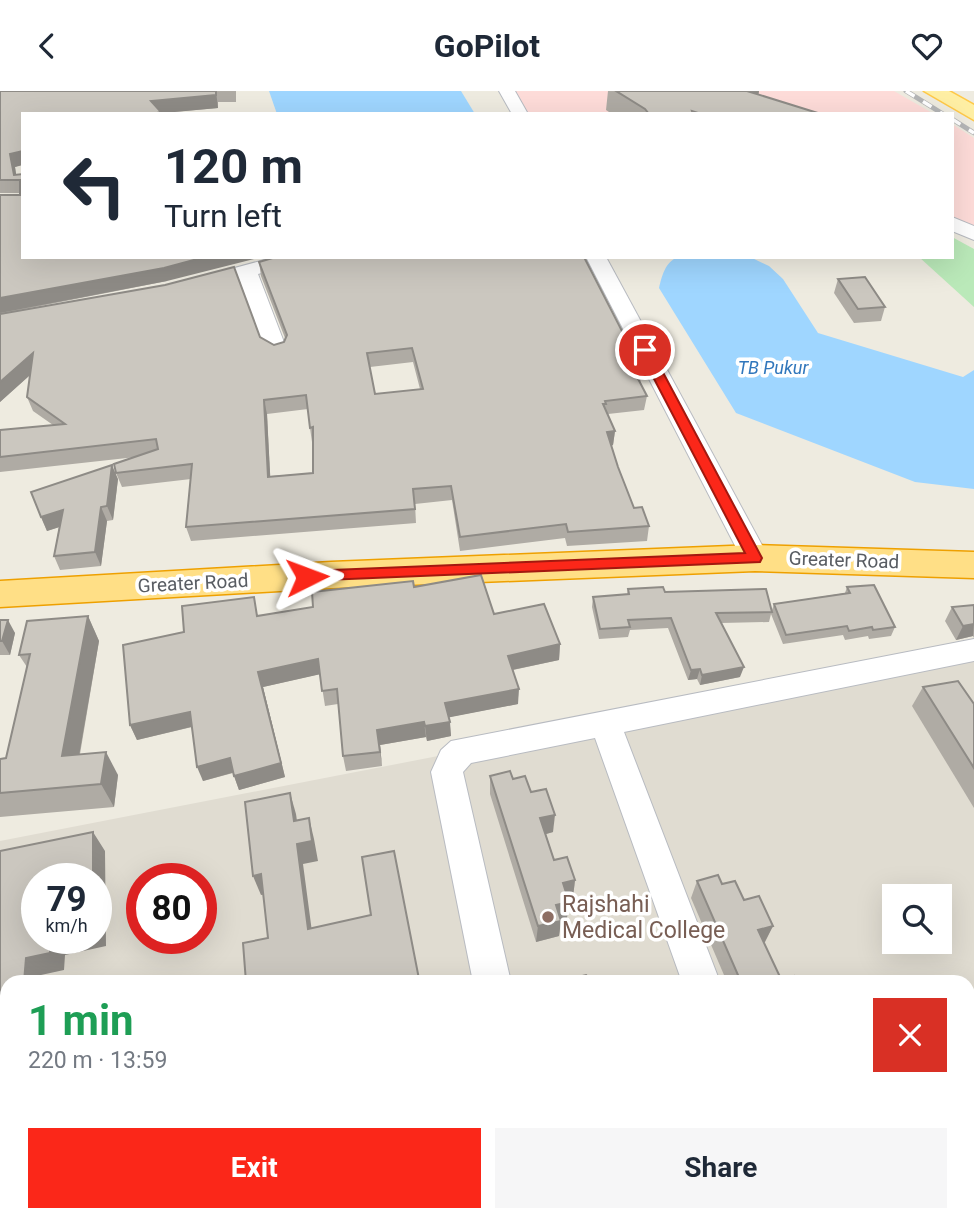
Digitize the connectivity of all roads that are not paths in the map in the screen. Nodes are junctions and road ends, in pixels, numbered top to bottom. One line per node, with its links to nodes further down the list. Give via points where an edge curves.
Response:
1 (507, 91): 5 (street)
2 (934, 91): 6 (main road)
3 (960, 91): 4 (main road)
4 (974, 99)
5 (519, 112)
6 (974, 114)
7 (954, 224): 8 (street)
8 (974, 234)
9 (289, 259): 11 (street)
10 (597, 259): 14 (street)
11 (251, 267): 12 (street); 13 (street)
12 (181, 287)
13 (276, 349)
14 (755, 558): 15 (highway, Greater Road); 16 (highway, Greater Road)
15 (974, 565)
16 (604, 572): 17 (highway, Greater Road, via 846,573); 19 (highway, Greater Road)
17 (974, 580)
18 (0, 594): 19 (highway, Greater Road)
19 (69, 596): 20 (highway, Greater Road)
20 (0, 606)
21 (974, 650): 22 (street)
22 (605, 723): 23 (street, via 462,751 452,760 447,772); 24 (street)
23 (490, 975)
24 (698, 975)

